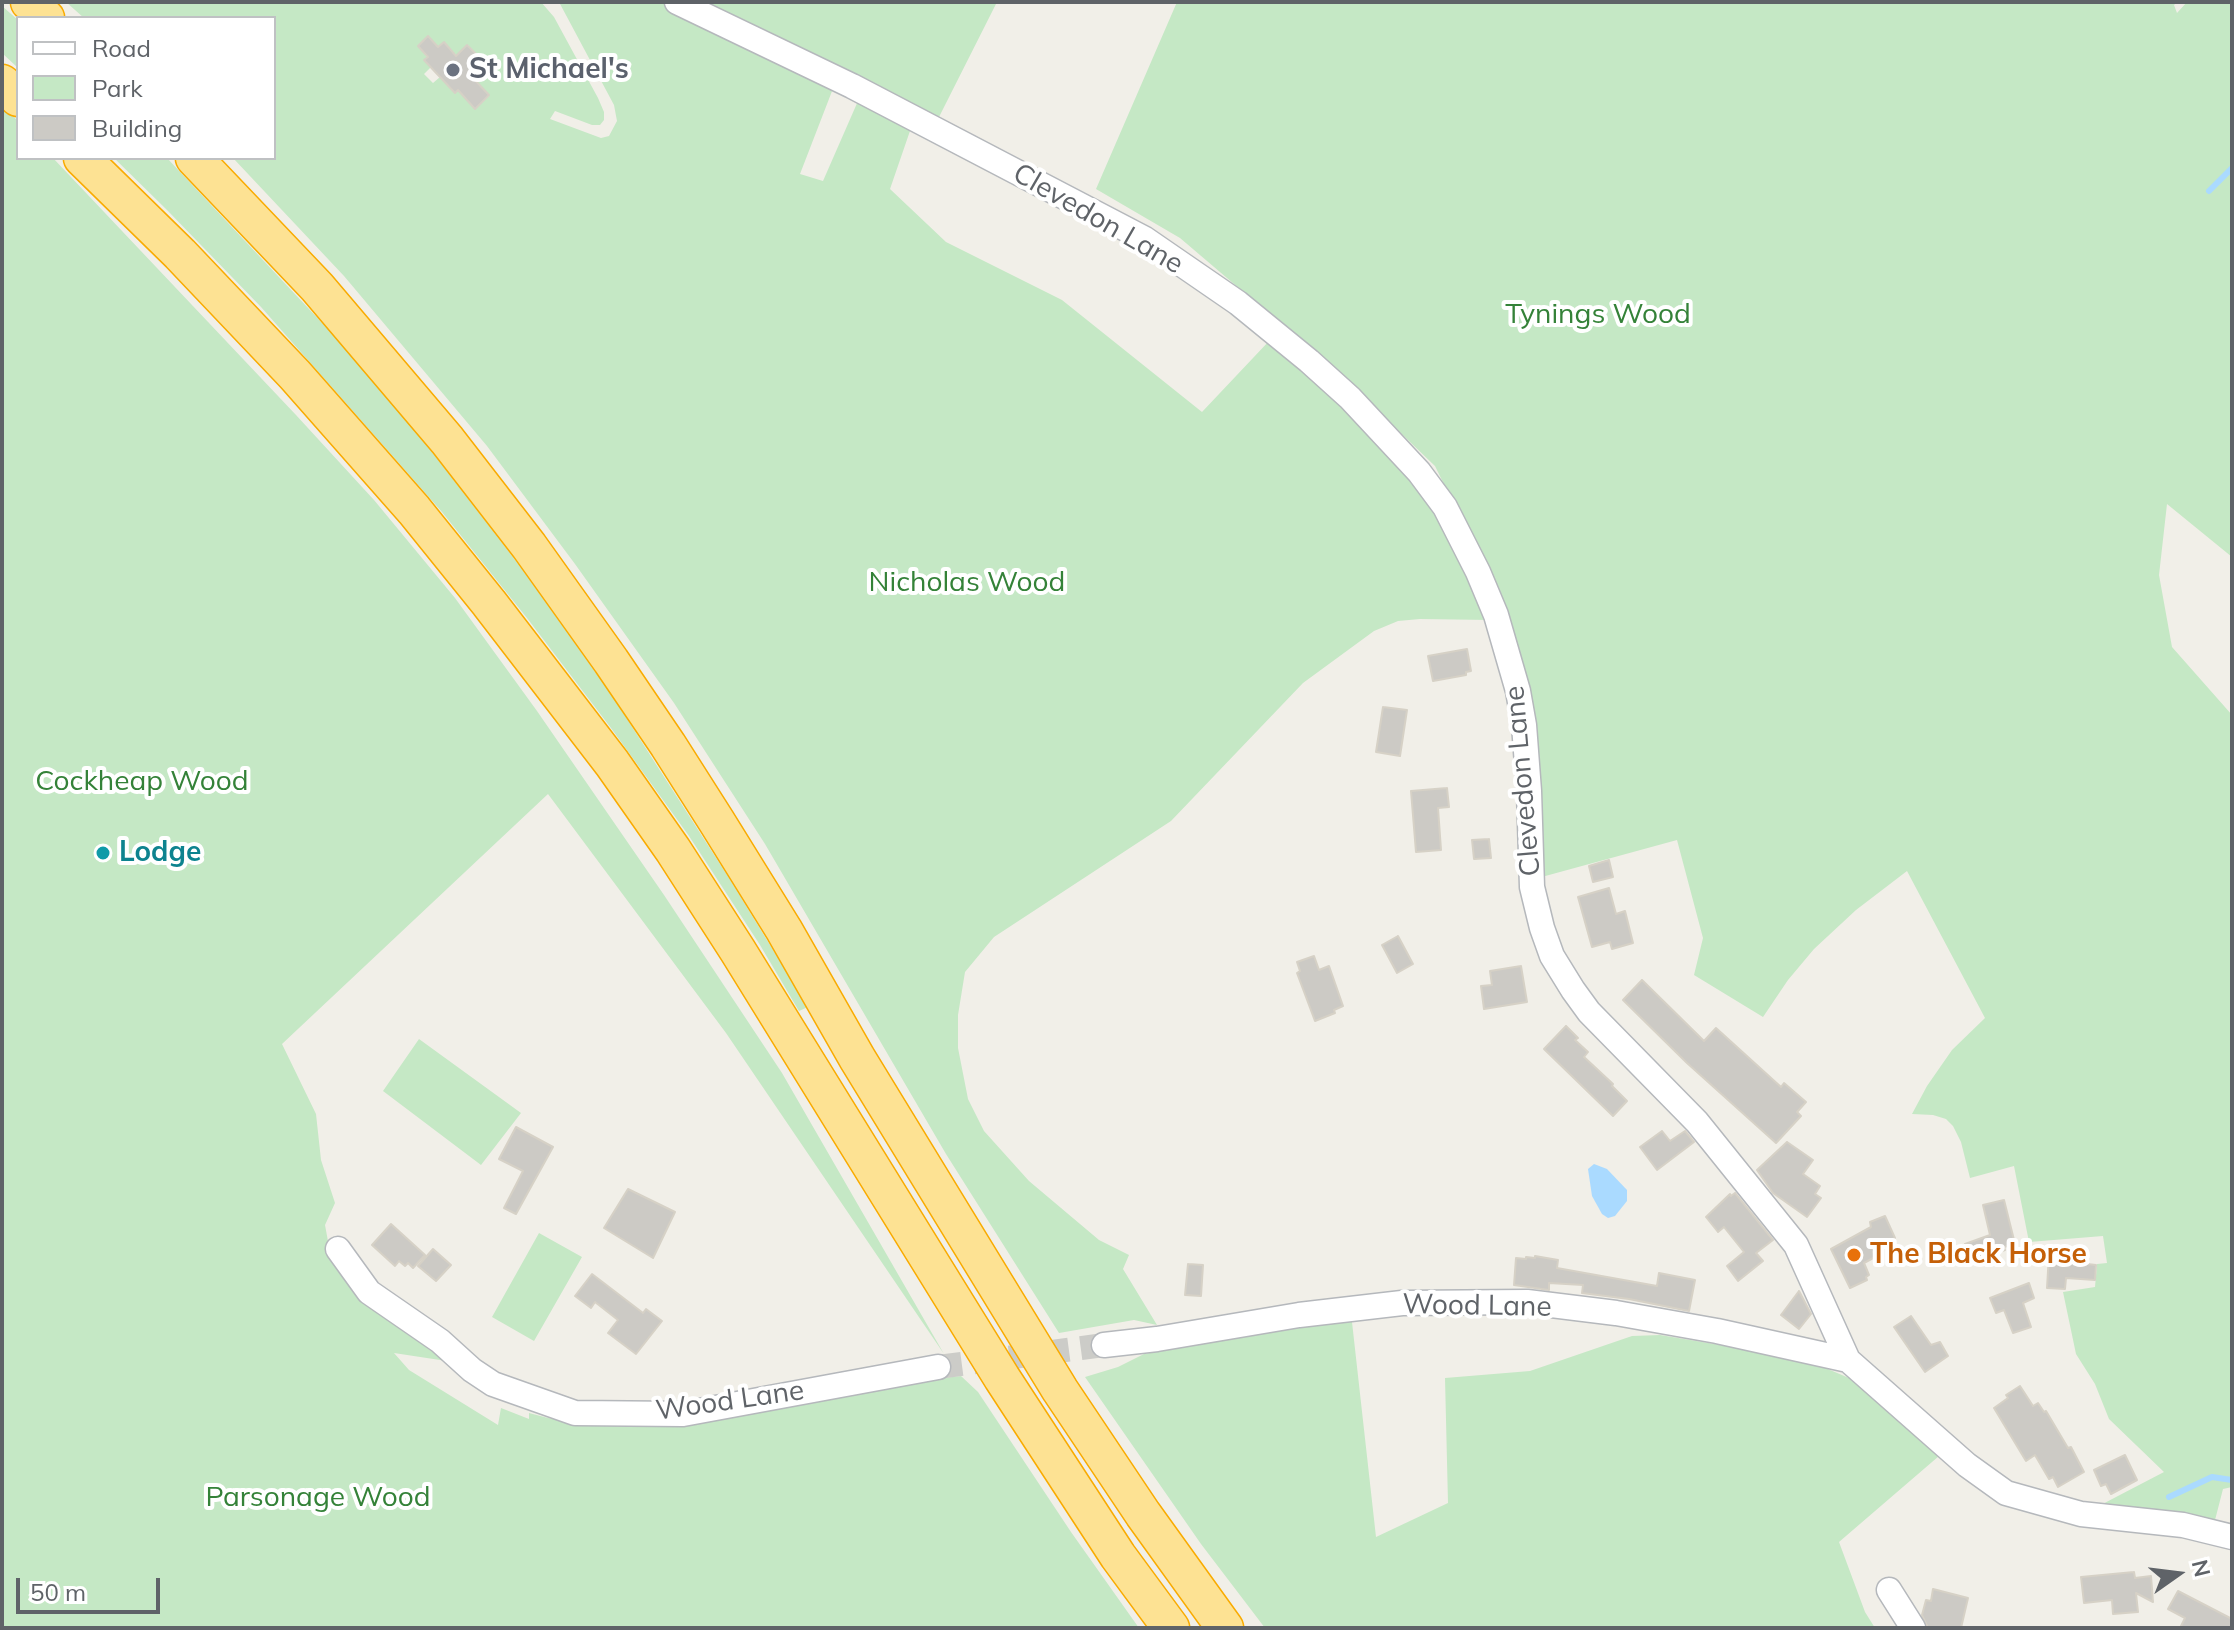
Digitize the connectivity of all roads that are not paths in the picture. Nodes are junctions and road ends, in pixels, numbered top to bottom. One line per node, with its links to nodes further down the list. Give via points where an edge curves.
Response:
1 (29, 2): 3 (highway)
2 (677, 2): 8 (street, Clevedon Lane, via 852,86 1145,239 1238,303 1309,361 1419,472 1445,507 1478,572 1518,691 1532,887 1552,956 1589,1012 1697,1122 1796,1245)
3 (44, 16)
4 (84, 160): 12 (highway, via 295,375 394,488 612,763 746,964 995,1368)
5 (196, 160): 13 (highway, via 317,287 447,440 611,661 784,930 1060,1390)
6 (338, 1249): 9 (street, Wood Lane, via 369,1292 472,1370 493,1384 575,1413 683,1414)
7 (1104, 1345): 8 (street, Wood Lane, via 1402,1303 1527,1302 1717,1331)
8 (1848, 1360): 10 (street, Clevedon Lane, via 2006,1493 2081,1514 2183,1525)
9 (938, 1367)
10 (2232, 1537)
11 (1889, 1590): 14 (street)
12 (1171, 1628)
13 (1225, 1628)
14 (1913, 1628)

